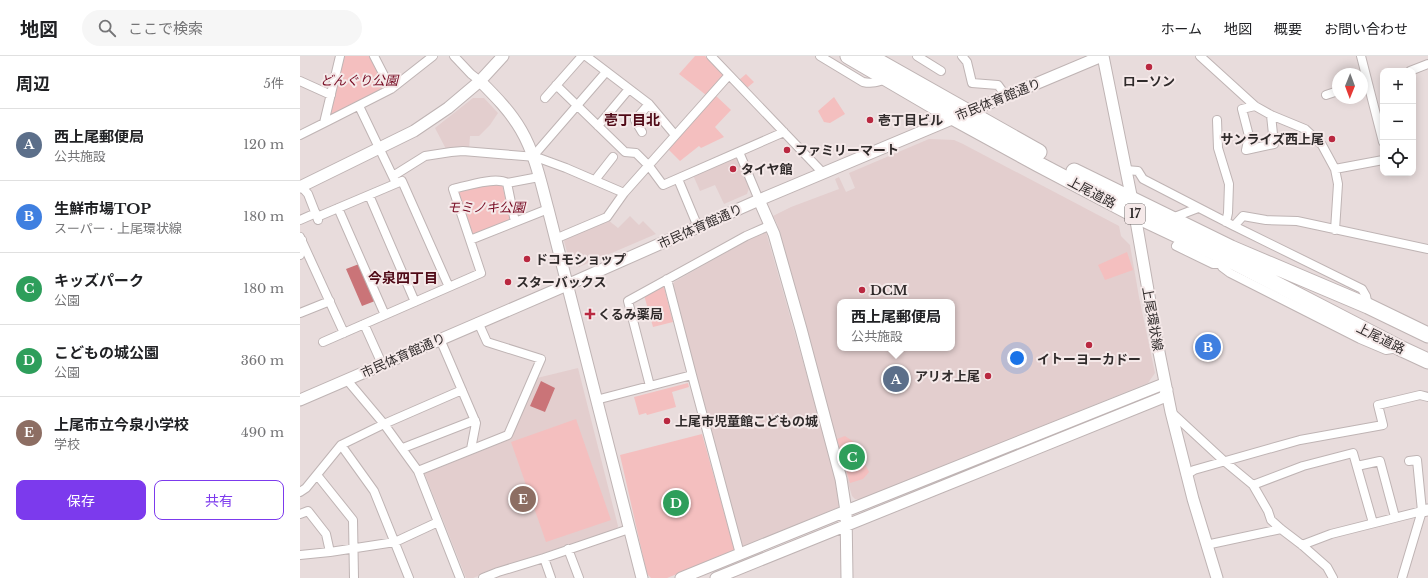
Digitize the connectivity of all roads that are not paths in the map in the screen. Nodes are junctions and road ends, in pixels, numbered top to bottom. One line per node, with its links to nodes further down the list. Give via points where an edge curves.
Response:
1 (340, 56): 31 (street)
2 (374, 56): 27 (street)
3 (433, 56): 27 (street)
4 (454, 56): 24 (street)
5 (503, 56): 24 (street)
6 (582, 56): 26 (street)
7 (586, 56): 21 (street)
8 (711, 56): 22 (street)
9 (820, 56): 23 (street, via 863,82 870,84)
10 (848, 56): 23 (highway, 上尾道路 / 17)
11 (869, 56): 39 (highway, 上尾道路 / 17)
12 (918, 56): 20 (street)
13 (962, 56): 33 (street, via 967,62 972,82 998,85)
14 (1103, 56): 33 (street, 市民体育館通り); 56 (street, 上尾環状線)
15 (1200, 56): 38 (street)
16 (1361, 56): 18 (street)
17 (1428, 64): 19 (street)
18 (1363, 68)
19 (1416, 69)
20 (941, 71)
21 (606, 72): 28 (street); 36 (street)
22 (729, 75): 45 (street); 47 (street)
23 (886, 79): 39 (highway, 上尾道路 / 17)
24 (480, 80): 49 (street, via 448,108 414,131); 51 (street, via 510,113)
25 (301, 83): 31 (street)
26 (556, 85): 34 (street); 36 (street)
27 (391, 89): 37 (street)
28 (629, 89): 35 (street); 43 (street)
29 (1332, 93): 32 (street)
30 (1368, 93): 48 (street)
31 (330, 95): 42 (street)
32 (1326, 95)
33 (1006, 96): 39 (street, 市民体育館通り)
34 (545, 98)
35 (649, 104): 44 (street, via 635,120); 47 (street)
36 (577, 105): 43 (street); 51 (street)
37 (359, 106): 42 (street); 49 (street)
38 (1255, 106): 40 (street); 40 (street, via 1242,109 1249,136 1246,150 1274,144)
39 (961, 115): 57 (street, 市民体育館通り); 67 (highway, 上尾道路 / 17, via 1049,158)
40 (1271, 115): 55 (street, via 1305,128 1322,145)
41 (1216, 120): 75 (street, via 1218,148 1229,184)
42 (324, 123): 46 (street)
43 (598, 126): 54 (street, via 625,152 636,153)
44 (642, 132)
45 (784, 132): 50 (street); 57 (street)
46 (300, 135)
47 (675, 135): 54 (street)
48 (1382, 140)
49 (380, 148): 59 (street); 63 (street)
50 (738, 152): 60 (street); 66 (street)
51 (534, 157): 58 (street); 59 (street, via 451,152 426,156); 61 (street)
52 (613, 157): 61 (street)
53 (1380, 161): 55 (street)
54 (649, 166): 60 (street, via 663,185); 64 (street)
55 (1335, 169): 79 (street, via 1338,184)
56 (1126, 170): 67 (street, 上尾環状線); 69 (street, via 1138,171 1143,179)
57 (823, 173): 66 (street, 市民体育館通り)
58 (539, 177): 62 (street); 70 (street)
59 (395, 179): 65 (street); 89 (street, via 402,181)
60 (678, 179): 77 (street)
61 (595, 180): 64 (street)
62 (507, 183): 74 (street); 82 (street, via 502,180 481,182 453,189)
63 (300, 186): 71 (street, via 308,194)
64 (624, 193): 81 (street, via 607,217)
65 (369, 195): 68 (street); 91 (street)
66 (759, 200): 76 (street); 77 (street, 市民体育館通り)
67 (1134, 207): 72 (highway, 上尾道路 / 17); 86 (highway, 上尾道路 / 17); 107 (street, 上尾環状線)
68 (338, 208): 71 (street); 94 (street)
69 (1198, 208): 72 (street); 75 (street)
70 (548, 209): 74 (street); 81 (street)
71 (317, 217): 73 (street)
72 (1171, 219): 92 (highway, 上尾道路 / 17, via 1231,248)
73 (300, 220)
74 (515, 222): 82 (street)
75 (1226, 222): 78 (street)
76 (771, 225): 87 (street); 126 (street, via 836,457)
77 (698, 226): 88 (street, 市民体育館通り)
78 (1234, 226): 79 (street, via 1243,216 1297,221); 92 (street, via 1362,289)
79 (1335, 230): 84 (street)
80 (301, 238): 85 (street); 90 (street)
81 (555, 239): 88 (street)
82 (470, 240): 89 (street, via 482,273)
83 (1176, 246): 86 (street, via 1213,264)
84 (1428, 249)
85 (300, 255)
86 (1220, 259): 101 (highway, 上尾道路 / 17)
87 (667, 279): 103 (street); 105 (street, via 628,301)
88 (567, 285): 95 (street, 市民体育館通り); 110 (street)
89 (449, 287): 91 (street)
90 (330, 301): 93 (street); 97 (street)
91 (415, 302): 94 (street)
92 (1368, 306): 98 (highway, 上尾道路 / 17)
93 (300, 312)
94 (385, 315): 96 (street)
95 (478, 322): 99 (street, 市民体育館通り); 116 (street, via 487,342 541,359 508,435)
96 (364, 324): 97 (street); 102 (street)
97 (344, 333): 100 (street)
98 (1428, 335)
99 (440, 339): 102 (street, 市民体育館通り); 106 (street)
100 (323, 342)
101 (1428, 361)
102 (382, 364): 104 (street, 市民体育館通り)
103 (692, 375): 105 (street); 140 (street)
104 (347, 380): 109 (street, 市民体育館通り); 113 (street)
105 (650, 386): 110 (street)
106 (462, 390): 112 (street); 113 (street)
107 (1166, 390): 111 (street, 上尾環状線); 126 (street, via 1161,385); 131 (street, via 1164,397)
108 (1428, 397): 117 (street, via 1420,395 1378,405 1382,425 1300,440)
109 (300, 400)
110 (596, 400): 132 (street)
111 (1171, 412): 117 (street); 121 (street, 上尾環状線)
112 (475, 420): 115 (street); 116 (street)
113 (384, 424): 114 (street); 115 (street)
114 (341, 445): 122 (street); 134 (street, via 374,491)
115 (403, 448): 120 (street)
116 (471, 449): 120 (street)
117 (1224, 461): 121 (street); 123 (street)
118 (1409, 461): 125 (street, via 1417,460)
119 (1357, 466): 123 (street, via 1353,453 1302,466); 128 (street, via 1380,461); 130 (street)
120 (418, 471): 129 (street)
121 (1186, 474): 135 (street, 上尾環状線)
122 (317, 475): 124 (street); 137 (street, via 353,520)
123 (1253, 485): 133 (street, via 1271,520)
124 (300, 492)
125 (1425, 510): 128 (street); 156 (street)
126 (846, 511): 131 (street); 140 (street)
127 (300, 514): 139 (street, via 308,511 326,534)
128 (1395, 517): 130 (street)
129 (438, 522): 134 (street); 146 (street)
130 (1373, 523): 136 (street)
131 (846, 524): 143 (street); 153 (street)
132 (629, 529): 138 (street); 150 (street)
133 (1281, 529): 135 (street); 136 (street)
134 (395, 542): 137 (street); 145 (street)
135 (1206, 545): 154 (street, 上尾環状線)
136 (1302, 545): 155 (street, via 1327,567)
137 (353, 549): 139 (street); 144 (street)
138 (568, 550): 142 (street); 149 (street)
139 (330, 552): 141 (street)
140 (740, 554): 151 (street)
141 (300, 555)
142 (544, 558): 147 (street); 148 (street)
143 (732, 575): 152 (street)
144 (354, 578)
145 (409, 578)
146 (460, 578)
147 (483, 578)
148 (551, 578)
149 (579, 578)
150 (642, 578)
151 (681, 578)
152 (716, 578)
153 (847, 578)
154 (1217, 578)
155 (1333, 578)
156 (1402, 578)

